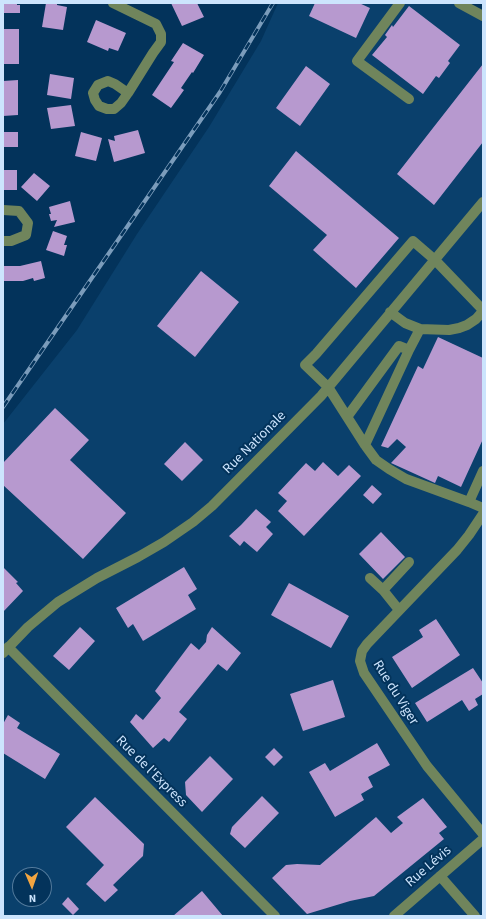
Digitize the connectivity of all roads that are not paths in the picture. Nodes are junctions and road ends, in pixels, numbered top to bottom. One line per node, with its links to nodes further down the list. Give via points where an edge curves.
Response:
1 (113, 3): 5 (street, via 156,24 161,34 161,42)
2 (400, 3): 6 (street, via 357,61)
3 (459, 3): 4 (street)
4 (483, 16)
5 (128, 93)
6 (409, 99)
7 (483, 202): 10 (street, Rue Nationale)
8 (3, 210): 9 (street, via 19,211 28,223 26,235 11,241)
9 (3, 241)
10 (435, 260): 11 (street); 12 (street, Rue Nationale); 15 (street, via 413,241 306,365)
11 (483, 311): 13 (street, via 473,322 459,328)
12 (390, 312): 13 (street, via 405,323); 15 (street, Rue Nationale)
13 (420, 329): 14 (street)
14 (409, 350): 16 (street, via 399,346); 17 (street)
15 (328, 387): 16 (street); 26 (street, Rue Nationale, via 202,515 152,549 58,602)
16 (347, 417): 17 (street)
17 (365, 445): 19 (street, via 376,460 401,476)
18 (483, 471): 19 (street)
19 (469, 502): 20 (street)
20 (483, 508)
21 (483, 514): 25 (street, Rue du Viger, via 456,550)
22 (409, 562): 24 (street)
23 (370, 578): 24 (street)
24 (383, 590): 25 (street)
25 (399, 610): 27 (street, Rue du Viger, via 362,650 361,667 427,766)
26 (6, 650): 30 (street, Rue de l'Express)
27 (483, 834)
28 (483, 839): 29 (street, Rue Lévis)
29 (440, 876): 31 (street, Rue Lévis); 32 (street)
30 (275, 916)
31 (394, 916)
32 (475, 916)

